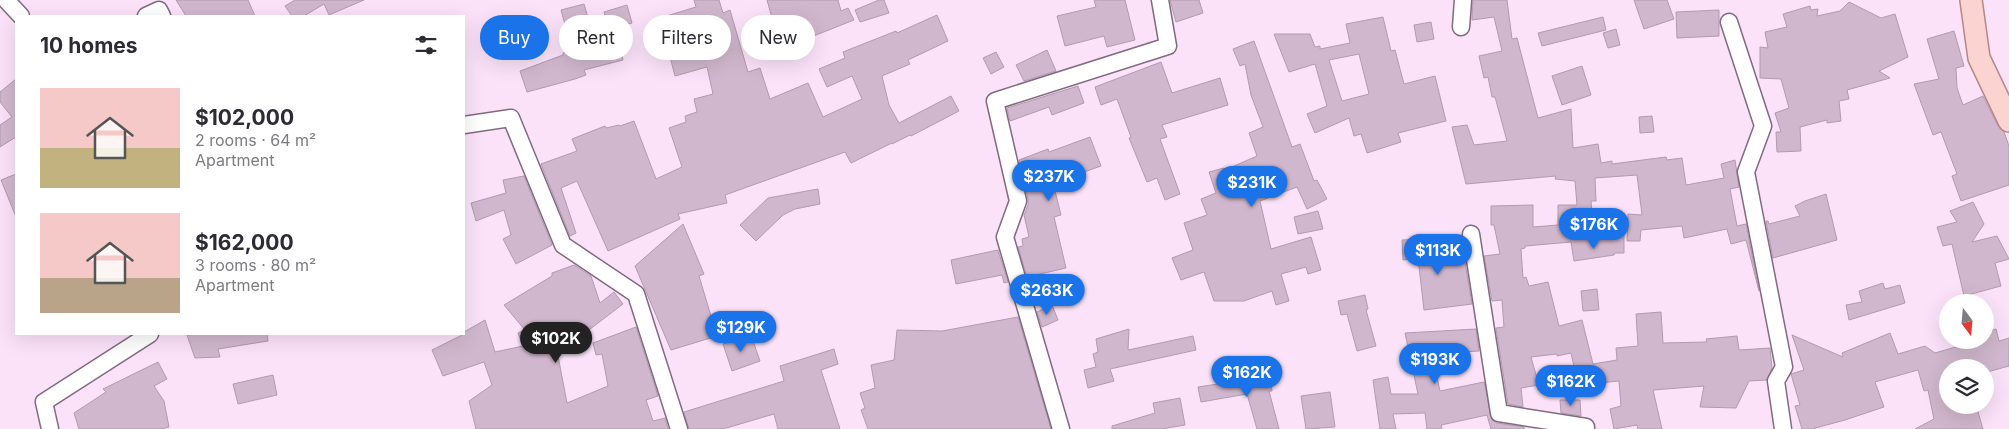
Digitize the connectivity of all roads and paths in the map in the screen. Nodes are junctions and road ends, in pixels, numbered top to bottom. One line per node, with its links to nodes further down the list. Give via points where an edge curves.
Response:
1 (6, 0): 5 (street)
2 (1160, 0): 14 (street, via 1168,46 995,101 1018,201 1006,238)
3 (1463, 0): 7 (street)
4 (1971, 0): 8 (main road, via 1980,58)
5 (20, 15)
6 (1729, 22): 16 (street, via 1763,126 1746,172 1784,367 1776,380)
7 (1461, 28)
8 (2009, 121)
9 (465, 125): 13 (street, via 511,118 563,245 636,294)
10 (1471, 234): 15 (street, via 1499,413)
11 (148, 335): 12 (street, via 44,402)
12 (50, 429)
13 (679, 429)
14 (1061, 429)
15 (1586, 429)
16 (1783, 429)

